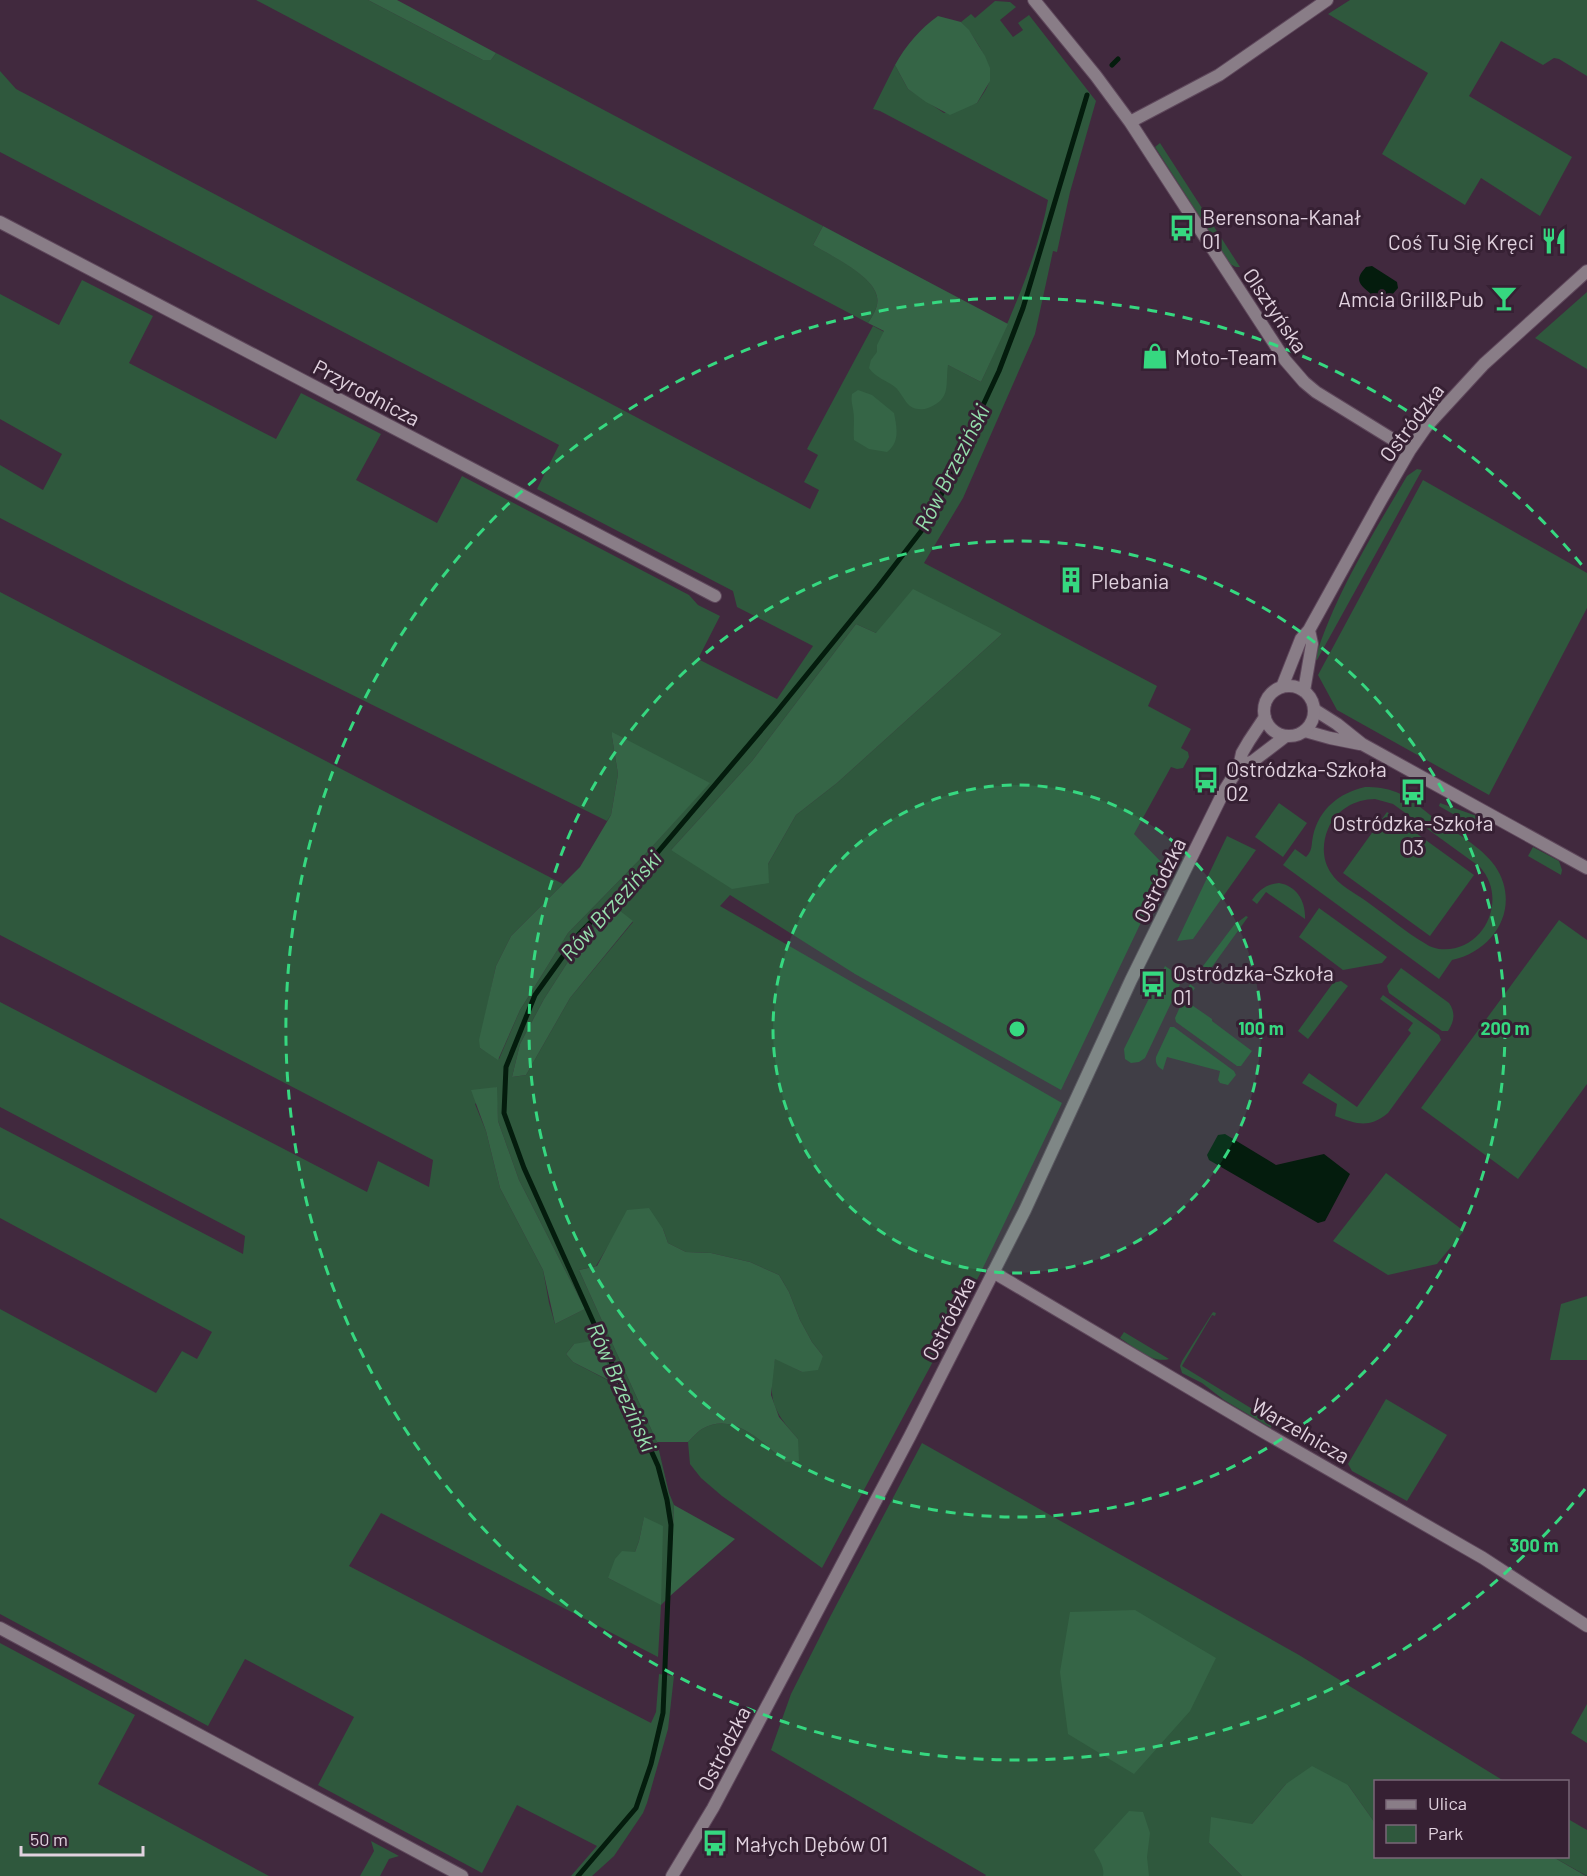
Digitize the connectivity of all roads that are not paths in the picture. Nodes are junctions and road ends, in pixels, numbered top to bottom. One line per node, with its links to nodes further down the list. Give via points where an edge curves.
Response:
1 (1034, 0): 3 (street, Olsztyńska)
2 (1327, 0): 3 (street, via 1219,75)
3 (1130, 122): 6 (street, Olsztyńska, via 1295,372 1316,392)
4 (0, 222): 7 (street, Przyrodnicza)
5 (1587, 271): 6 (street, Ostródzka, via 1464,384)
6 (1410, 450): 8 (street, Ostródzka)
7 (715, 596)
8 (1309, 630): 9 (street, Ostródzka, via 1301,639); 10 (street, Ostródzka, via 1312,644)
9 (1282, 687): 10 (street); 12 (street, via 1269,696)
10 (1304, 691): 11 (street)
11 (1315, 710): 13 (street); 15 (street)
12 (1265, 717): 14 (street, via 1272,730); 16 (street, Ostródzka, via 1242,753)
13 (1305, 730): 14 (street); 15 (street)
14 (1286, 736): 16 (street, Ostródzka)
15 (1362, 744): 17 (street)
16 (1239, 767): 18 (street, Ostródzka, via 1137,969)
17 (1587, 868)
18 (993, 1272): 19 (street, Warzelnicza, via 1488,1562); 22 (street, Ostródzka, via 713,1808)
19 (1587, 1626)
20 (0, 1628): 21 (street)
21 (462, 1876)
22 (672, 1876)

